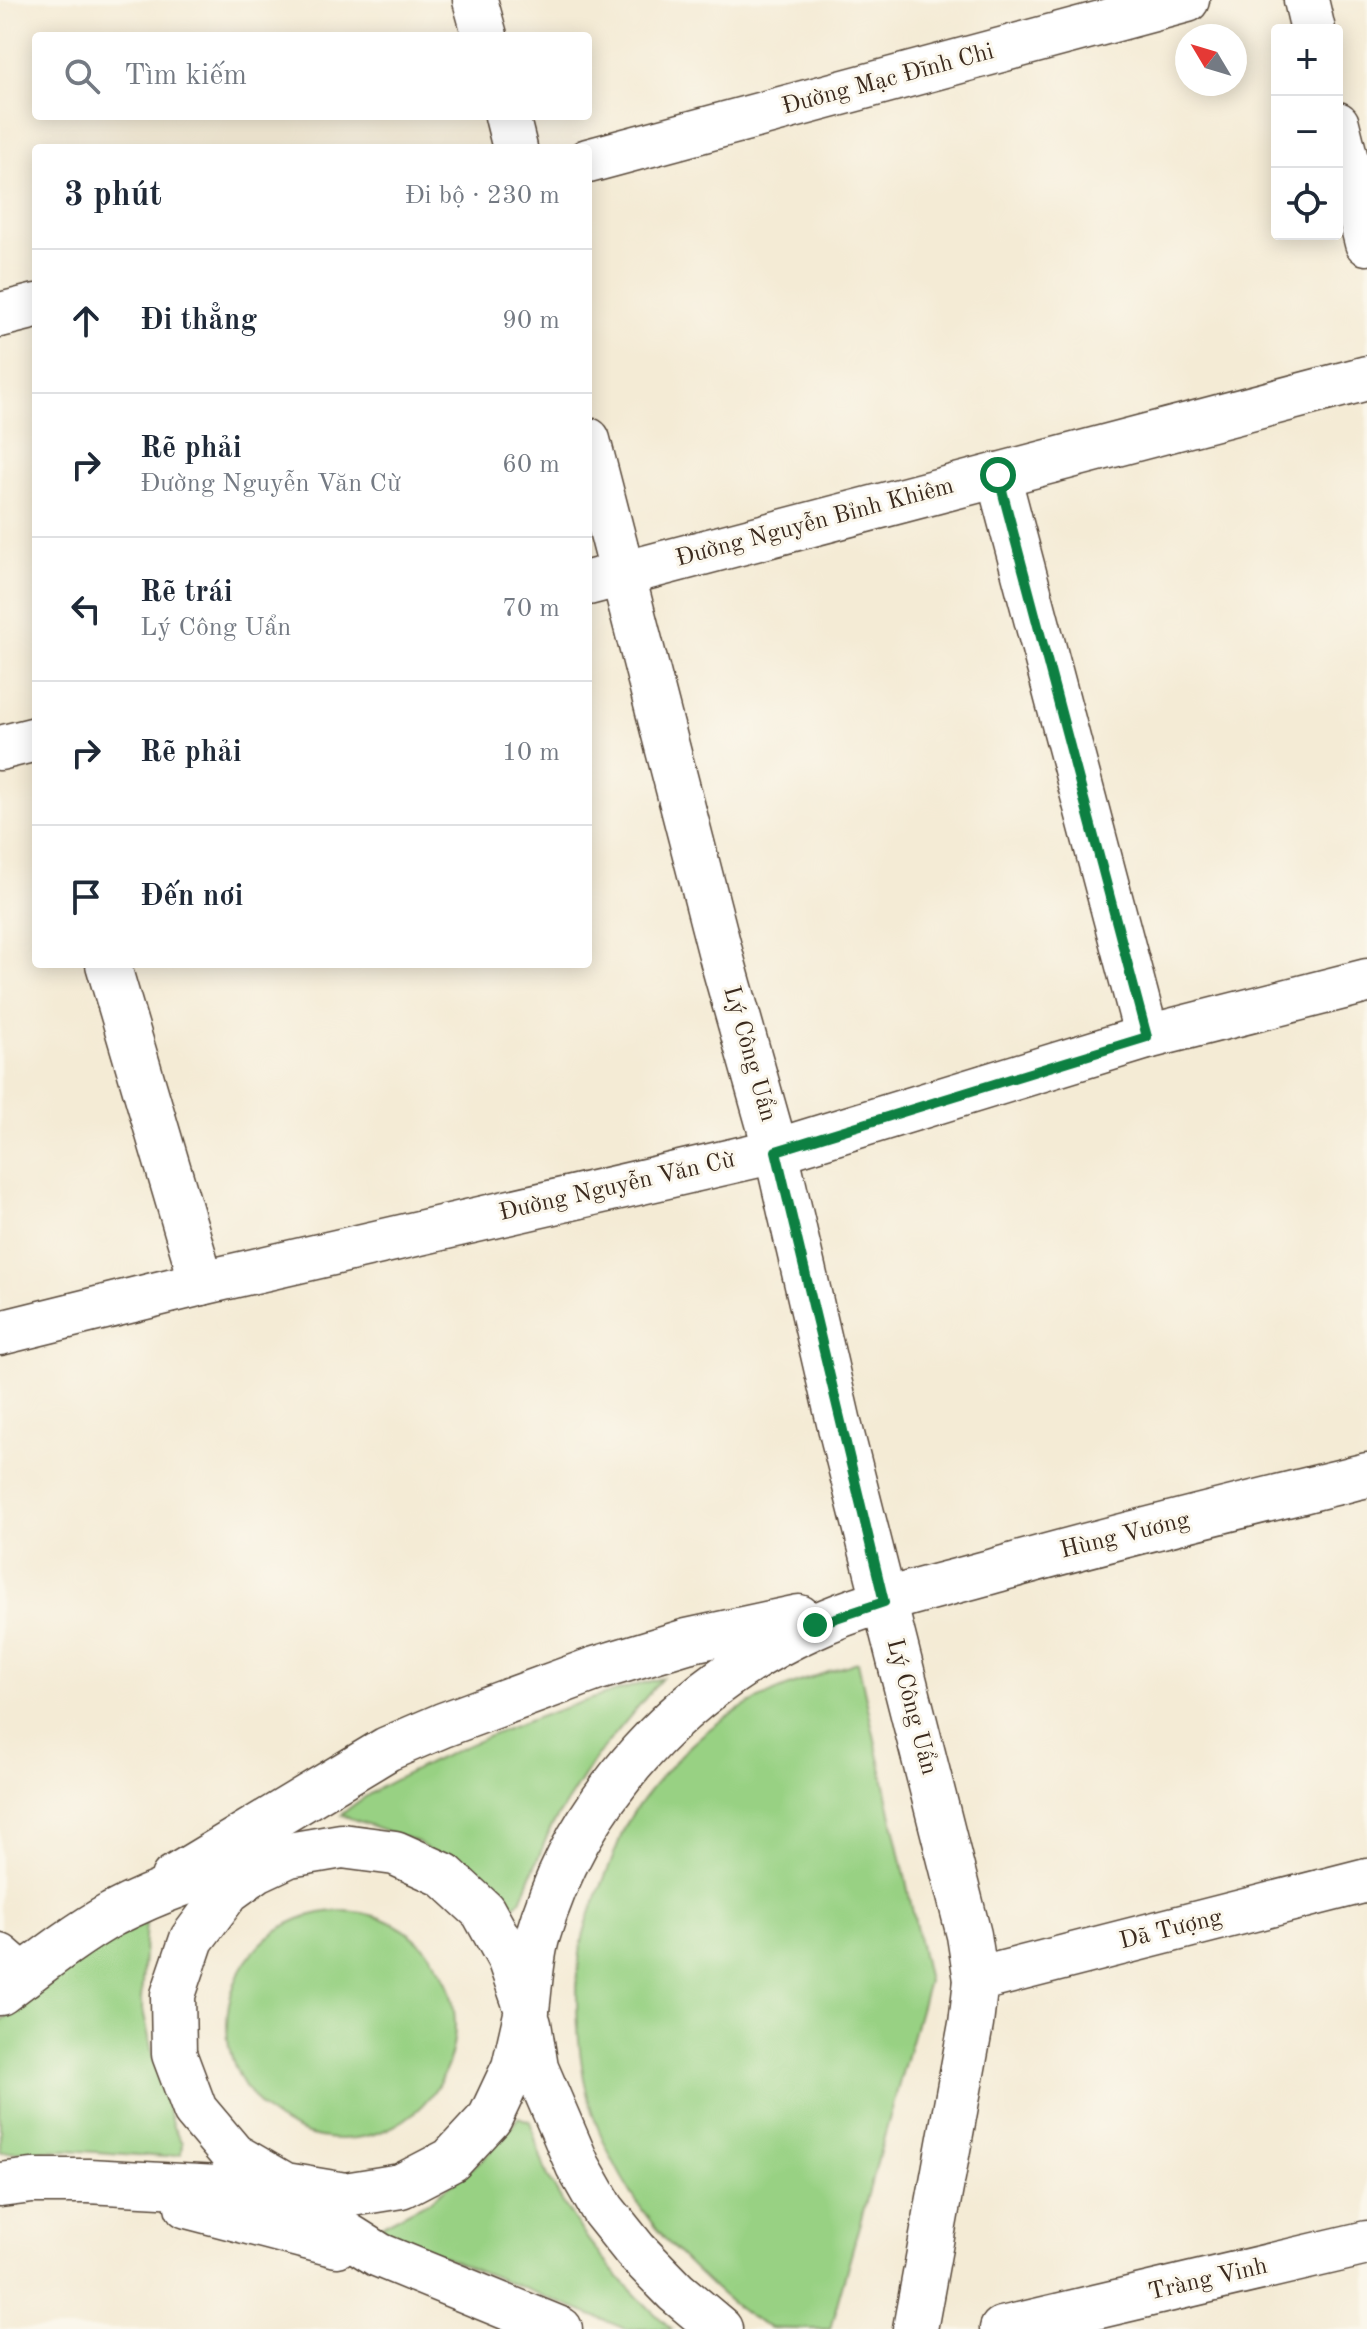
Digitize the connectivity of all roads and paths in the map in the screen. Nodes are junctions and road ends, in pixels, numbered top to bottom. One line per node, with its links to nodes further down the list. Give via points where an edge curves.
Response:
1 (475, 0): 5 (main road)
2 (1187, 0): 9 (main road, Đường Mạc Đĩnh Chi)
3 (1306, 0): 4 (main road)
4 (1312, 24)
5 (484, 32)
6 (508, 120): 7 (main road)
7 (514, 144)
8 (1343, 148): 10 (main road)
9 (592, 160)
10 (1367, 243)
11 (32, 307): 12 (main road)
12 (0, 315)
13 (1367, 378): 15 (main road, Đường Nguyễn Bỉnh Khiêm)
14 (592, 474): 16 (main road, Lý Công Uẩn)
15 (998, 475): 16 (main road, Đường Nguyễn Bỉnh Khiêm); 21 (main road)
16 (604, 578): 22 (main road, Lý Công Uẩn)
17 (32, 740): 18 (main road)
18 (0, 748)
19 (109, 968): 23 (main road)
20 (1367, 981): 21 (main road, Đường Nguyễn Văn Cừ)
21 (1147, 1037): 22 (main road, Đường Nguyễn Văn Cừ)
22 (776, 1151): 23 (main road, Đường Nguyễn Văn Cừ); 26 (main road, Lý Công Uẩn)
23 (202, 1283): 24 (main road, Đường Nguyễn Văn Cừ)
24 (0, 1333)
25 (1367, 1475): 26 (main road, Hùng Vương)
26 (884, 1602): 27 (main road, via 687,1641 595,1669); 32 (main road, Lý Công Uẩn, via 959,1889); 33 (main road, via 815,1625 751,1658 692,1700 640,1751 596,1809 562,1872 537,1940)
27 (387, 1749): 28 (main road, via 322,1800); 30 (main road)
28 (274, 1858): 30 (main road, via 218,1870); 33 (main road, via 355,1847 395,1853 444,1875 483,1911 509,1958); 34 (main road, via 228,1891 192,1939 173,1995 174,2054 195,2110)
29 (1367, 1880): 32 (main road, Dã Tượng)
30 (110, 1916): 31 (main road)
31 (8, 1975)
32 (976, 1980): 43 (main road, Lý Công Uẩn)
33 (527, 2010): 38 (main road, via 514,2067 490,2118 451,2160 401,2186); 42 (main road, via 536,2068 603,2210 676,2292)
34 (233, 2155): 37 (main road); 38 (main road, via 285,2185)
35 (88, 2181): 36 (main road); 37 (main road); 40 (main road)
36 (0, 2185)
37 (279, 2192): 38 (main road); 40 (main road)
38 (345, 2195)
39 (1367, 2243): 44 (main road, Tràng Vinh)
40 (379, 2255): 41 (main road)
41 (560, 2329)
42 (720, 2329)
43 (915, 2329)
44 (1002, 2329)

